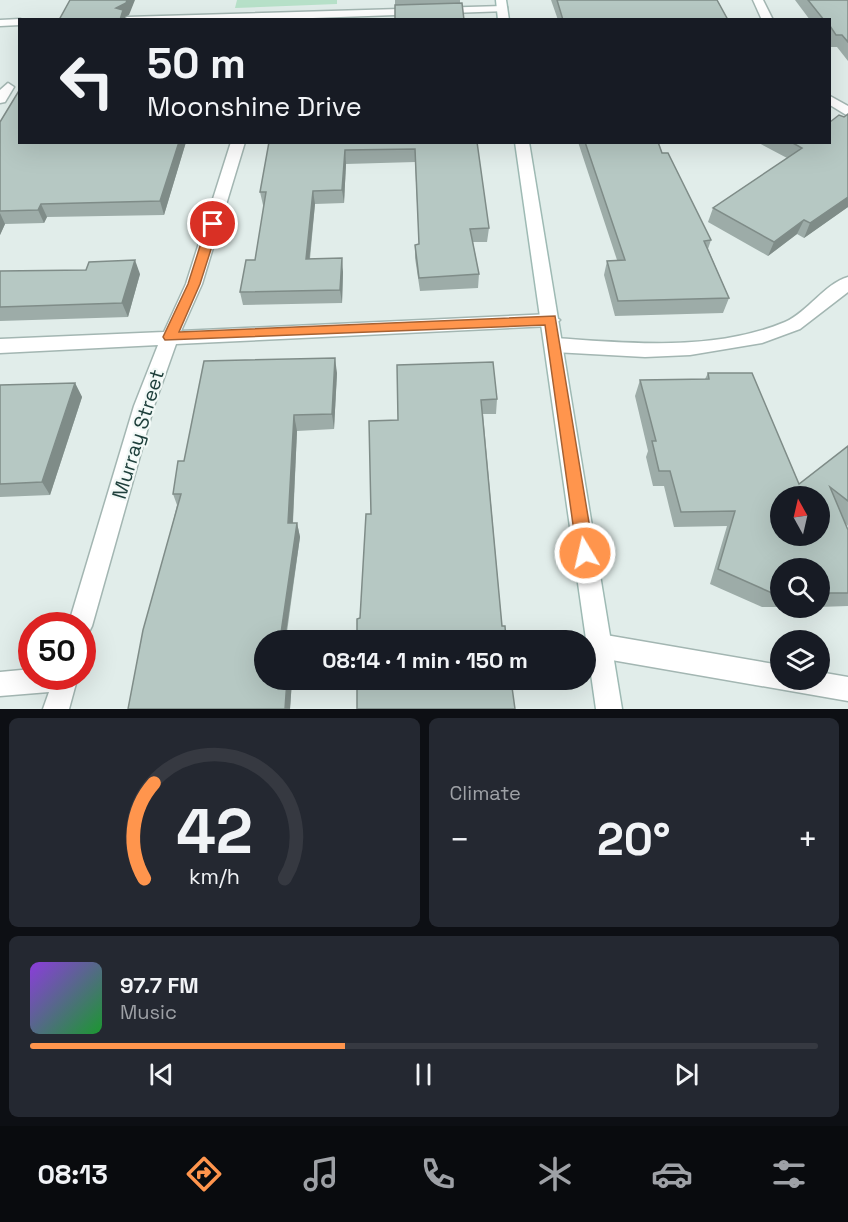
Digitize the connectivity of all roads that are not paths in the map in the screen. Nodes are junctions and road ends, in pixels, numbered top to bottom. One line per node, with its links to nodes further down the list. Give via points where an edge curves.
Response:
1 (758, 0): 4 (street)
2 (502, 10): 3 (street)
3 (202, 18)
4 (767, 18)
5 (18, 22): 6 (street)
6 (0, 23)
7 (8, 87): 8 (street)
8 (0, 99)
9 (831, 101): 10 (street)
10 (848, 112)
11 (237, 144): 15 (street, Murray Street, via 194,284)
12 (522, 144): 14 (street)
13 (848, 283): 16 (street, via 794,325 762,337 645,350)
14 (551, 320): 15 (street); 16 (street)
15 (170, 337): 17 (street); 18 (street, Murray Street, via 144,406)
16 (554, 345): 19 (street)
17 (0, 346)
18 (85, 612)
19 (600, 646): 20 (street); 27 (street)
20 (770, 676)
21 (18, 682): 22 (street)
22 (0, 684)
23 (830, 686): 24 (street)
24 (848, 689)
25 (61, 690): 26 (street)
26 (56, 709)
27 (609, 709)

